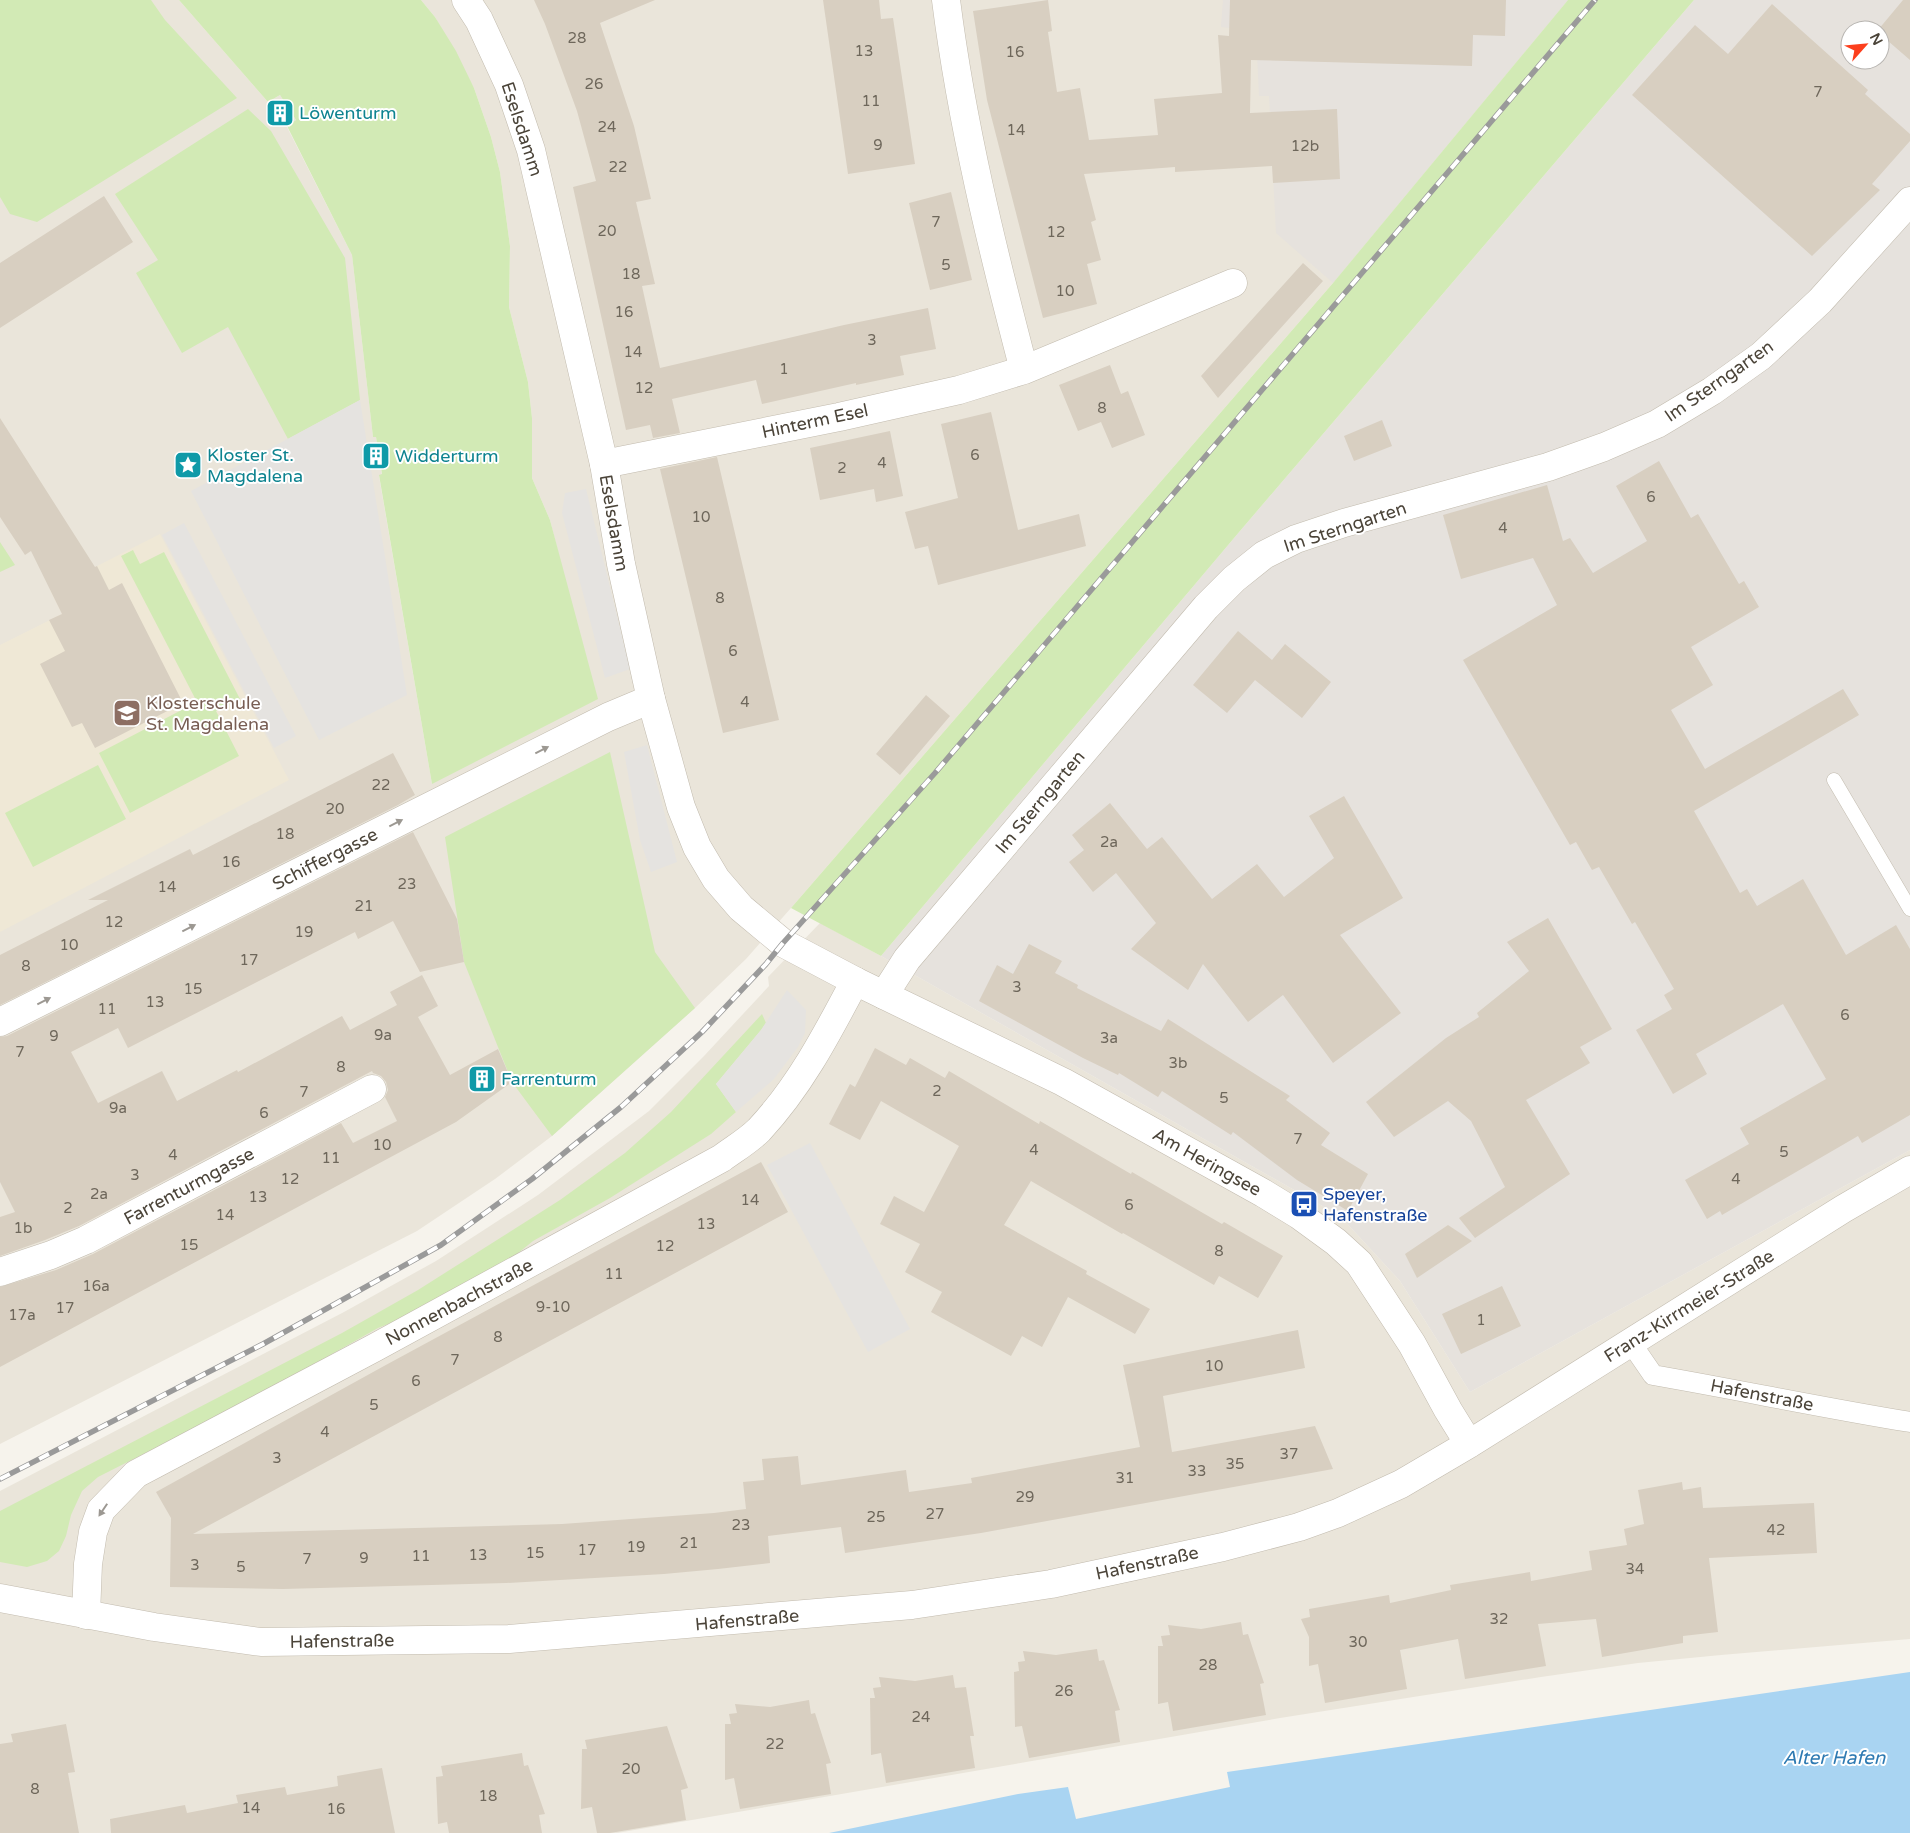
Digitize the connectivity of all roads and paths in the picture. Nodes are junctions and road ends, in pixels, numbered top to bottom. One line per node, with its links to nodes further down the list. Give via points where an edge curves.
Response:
1 (466, 0): 6 (street, Eselsdamm, via 479,20 509,85 531,150)
2 (946, 0): 5 (street, via 968,137)
3 (1910, 203): 11 (street, Im Sterngarten, via 1820,301 1761,356 1658,424 1604,448 1548,467 1344,523 1296,539 1264,555 1206,606 907,959)
4 (1233, 283): 5 (street, Hinterm Esel)
5 (1024, 370): 6 (street, Hinterm Esel, via 959,390 839,417)
6 (604, 464): 7 (street, Eselsdamm, via 621,564)
7 (651, 699): 10 (street, Eselsdamm, via 681,807 697,847 716,879 740,908 783,943); 12 (street, Schiffergasse, one-way to 7)
8 (1834, 780): 9 (lane)
9 (1910, 909)
10 (854, 981): 11 (street, Am Heringsee); 20 (street, Nonnenbachstraße, one-way to 20, via 819,1050 790,1092 757,1132 722,1158 136,1474 101,1510 93,1532)
11 (884, 995): 18 (street, Am Heringsee, via 1063,1082 1263,1193 1336,1242 1359,1263 1412,1344)
12 (0, 1022)
13 (372, 1089): 15 (street, Farrenturmgasse, via 86,1240)
14 (1910, 1170): 16 (street, Franz-Kirrmeier-Straße)
15 (0, 1272)
16 (1631, 1343): 17 (street, Hafenstraße, via 1654,1375); 18 (street, Franz-Kirrmeier-Straße)
17 (1910, 1422)
18 (1469, 1444): 20 (street, Hafenstraße, via 1375,1496 1299,1527 1222,1548 1051,1584 912,1605 509,1639 261,1642)
19 (0, 1598): 20 (street, Hafenstraße)
20 (86, 1615)

